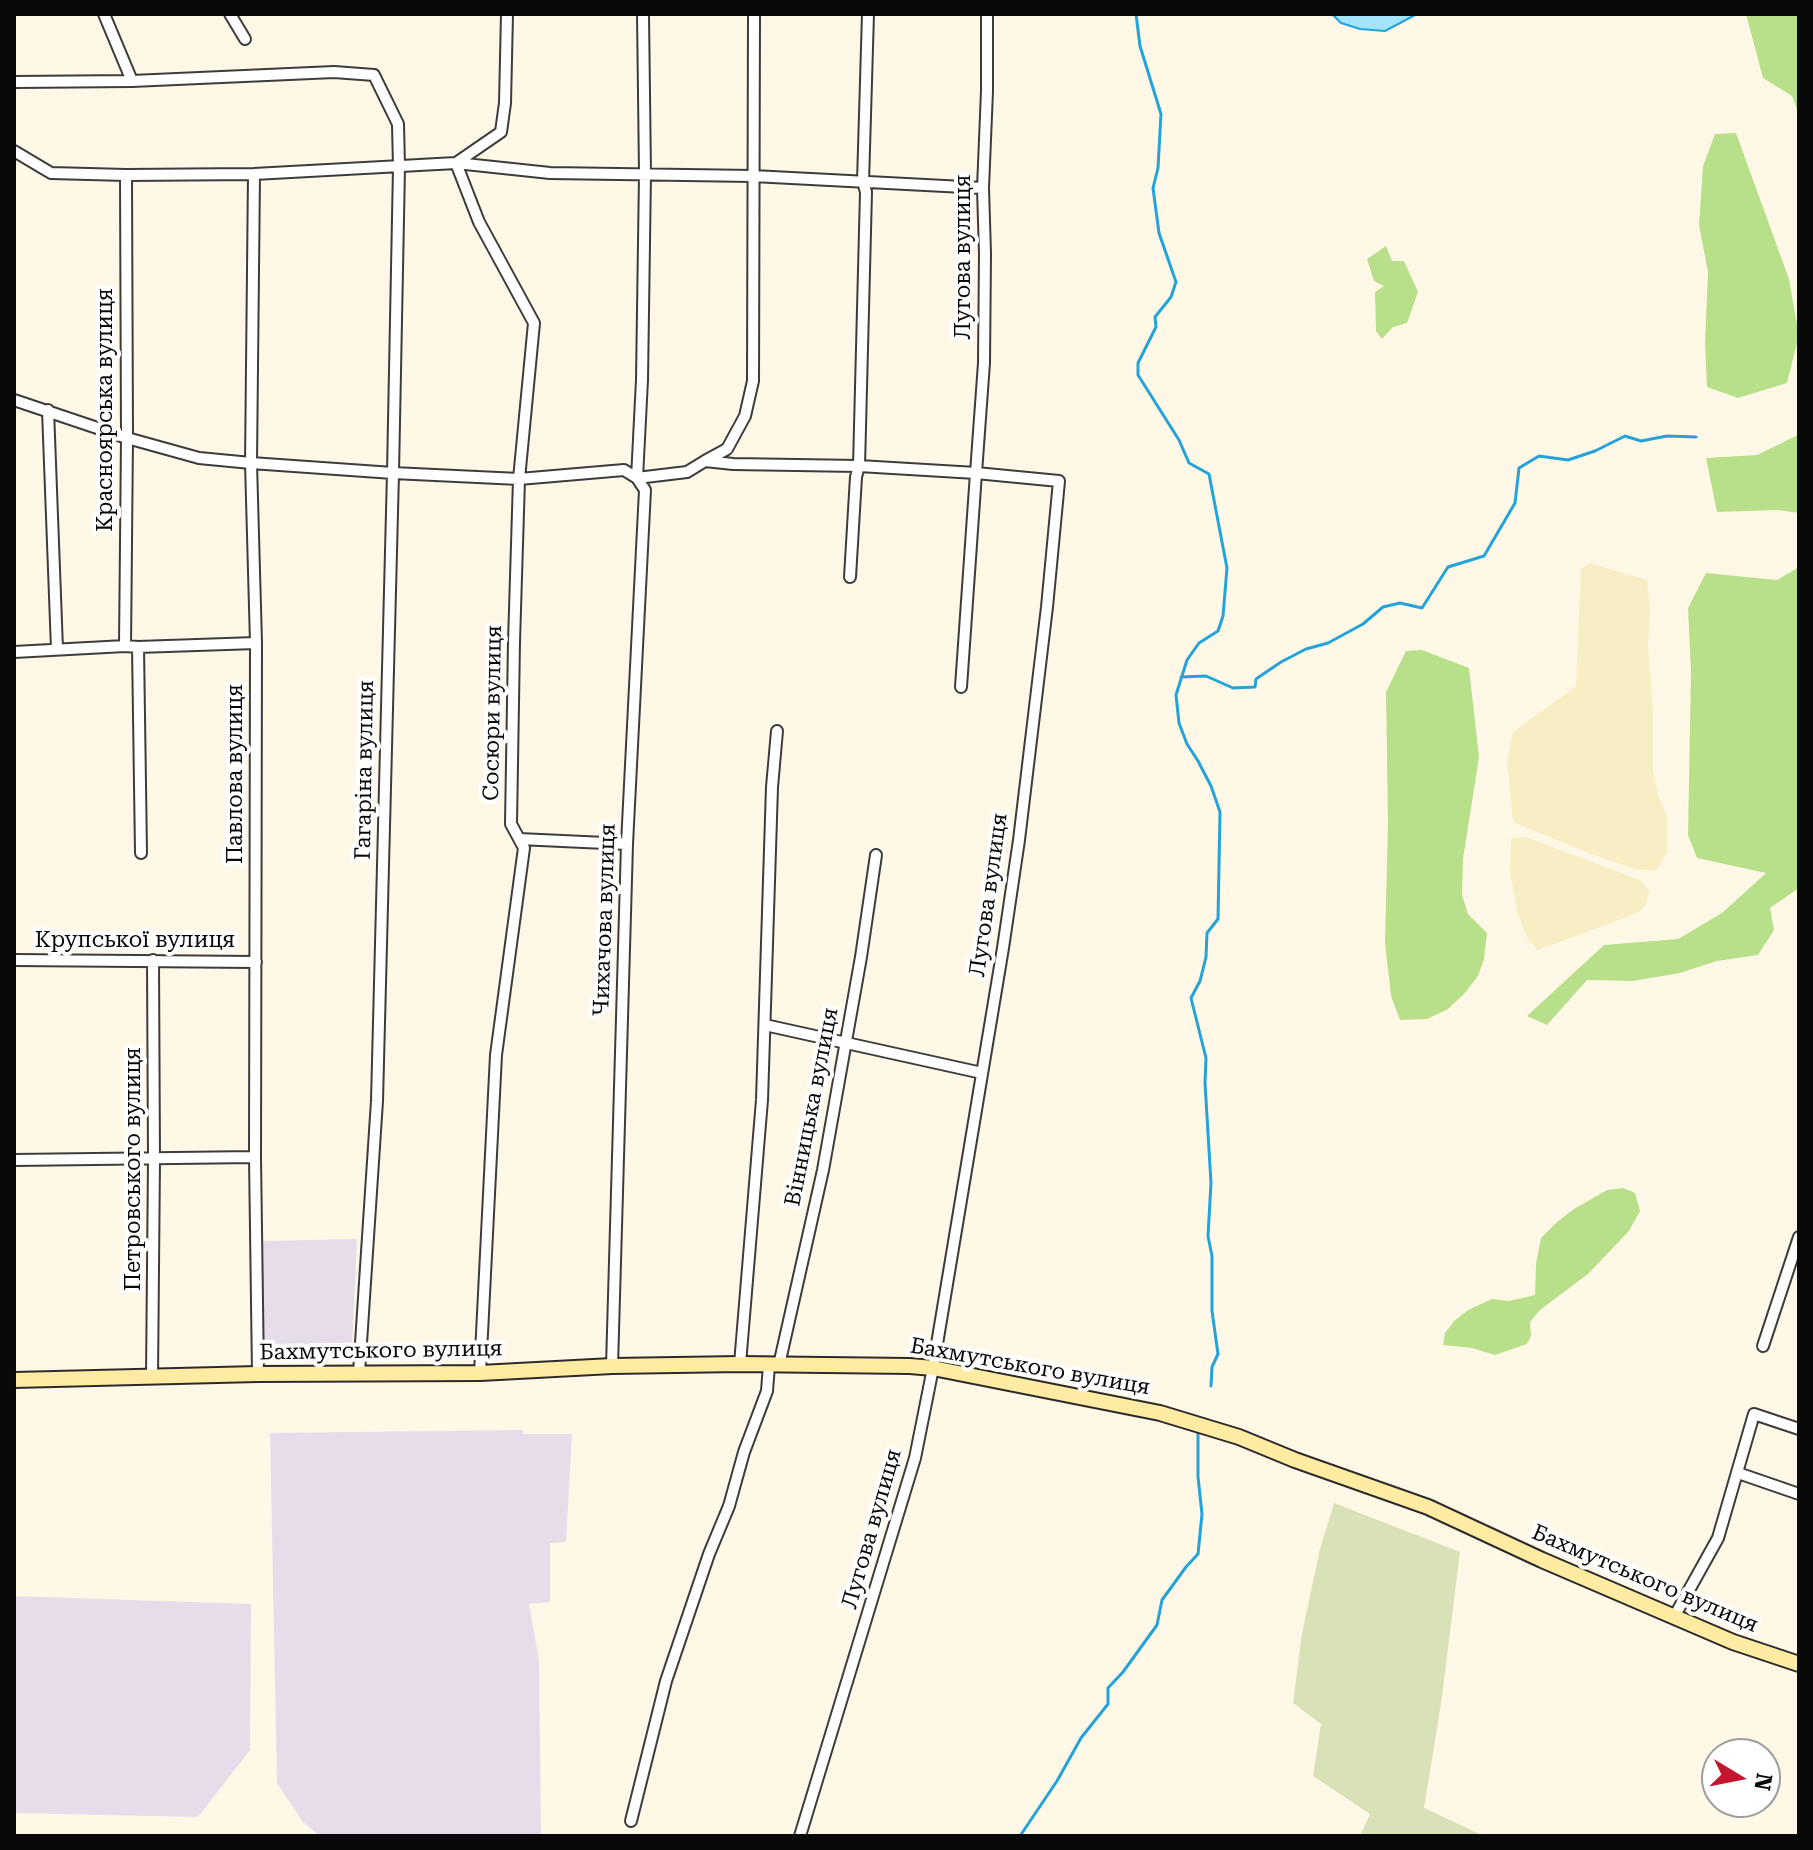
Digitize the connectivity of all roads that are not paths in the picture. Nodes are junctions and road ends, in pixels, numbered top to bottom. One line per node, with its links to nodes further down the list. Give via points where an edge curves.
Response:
1 (104, 14): 9 (street)
2 (230, 14): 8 (street)
3 (507, 14): 12 (street, via 501,132)
4 (643, 14): 15 (street, Чихачова вулиця)
5 (754, 14): 17 (street)
6 (868, 14): 18 (street)
7 (987, 14): 19 (street, Лугова вулиця)
8 (245, 39)
9 (132, 81): 10 (street); 13 (street, Гагаріна вулиця, via 374,75 398,124)
10 (14, 82)
11 (14, 151): 16 (street, via 51,173)
12 (456, 163): 13 (street); 15 (street, via 550,173); 29 (street, Сосюри вулиця, via 479,222 534,323)
13 (399, 167): 14 (street); 26 (street, Гагаріна вулиця)
14 (254, 174): 16 (street); 24 (street, Павлова вулиця)
15 (645, 174): 17 (street); 28 (street, Чихачова вулиця)
16 (126, 175): 22 (street, Красноярська вулиця)
17 (753, 176): 18 (street); 23 (street, via 753,381 745,416 727,449)
18 (863, 182): 19 (street); 25 (street)
19 (983, 188): 27 (street, Лугова вулиця, via 984,363)
20 (14, 400): 21 (street)
21 (48, 410): 22 (street); 34 (street)
22 (127, 438): 24 (street, via 199,458); 32 (street, Красноярська вулиця)
23 (705, 461): 25 (street); 28 (street, via 687,472)
24 (251, 463): 26 (street); 31 (street, Павлова вулиця)
25 (859, 466): 27 (street); 30 (street)
26 (393, 473): 29 (street); 57 (street, Гагаріна вулиця, via 377,1101)
27 (976, 473): 36 (street); 47 (street, Лугова вулиця, via 1059,481 1019,840)
28 (637, 478): 29 (street, via 624,470); 39 (street, Чихачова вулиця, via 645,490)
29 (519, 479): 38 (street, Сосюри вулиця, via 511,824)
30 (850, 577)
31 (256, 643): 33 (street); 44 (street, Павлова вулиця)
32 (125, 646): 33 (street); 34 (street)
33 (138, 647): 40 (street)
34 (57, 649): 35 (street)
35 (14, 652)
36 (961, 687)
37 (777, 731): 45 (street)
38 (519, 839): 39 (street); 58 (street, Сосюри вулиця, via 524,848 496,1055)
39 (627, 844): 55 (street, Чихачова вулиця)
40 (141, 853)
41 (876, 855): 46 (street, Вінницька вулиця)
42 (14, 960): 43 (street, Крупської вулиця)
43 (153, 960): 44 (street, Крупської вулиця); 50 (street, Петровського вулиця)
44 (256, 962): 48 (street, Павлова вулиця)
45 (765, 1025): 46 (street); 53 (street)
46 (845, 1043): 47 (street); 54 (street, Вінницька вулиця, via 823,1170)
47 (982, 1073): 56 (street, Лугова вулиця)
48 (255, 1157): 50 (street); 59 (street, Павлова вулиця)
49 (14, 1160): 50 (street)
50 (154, 1160): 60 (street, Петровського вулиця)
51 (1799, 1237): 52 (street)
52 (1763, 1346)
53 (740, 1364): 54 (main road, Бахмутського вулиця); 55 (main road, Бахмутського вулиця)
54 (774, 1365): 56 (main road, Бахмутського вулиця); 67 (street, Вінницька вулиця, via 666,1681)
55 (612, 1366): 58 (main road, Бахмутського вулиця)
56 (933, 1368): 65 (main road, Бахмутського вулиця, via 1160,1413 1239,1437 1428,1507); 68 (street, Лугова вулиця, via 915,1458)
57 (359, 1373): 58 (main road, Бахмутського вулиця); 59 (main road, Бахмутського вулиця)
58 (480, 1373)
59 (258, 1374): 60 (main road, Бахмутського вулиця)
60 (152, 1377): 61 (main road, Бахмутського вулиця)
61 (14, 1380)
62 (1799, 1429): 63 (street, via 1754,1414)
63 (1738, 1473): 64 (street); 65 (street, via 1718,1538)
64 (1799, 1494)
65 (1674, 1617): 66 (main road, Бахмутського вулиця)
66 (1799, 1664)
67 (631, 1821)
68 (800, 1836)

